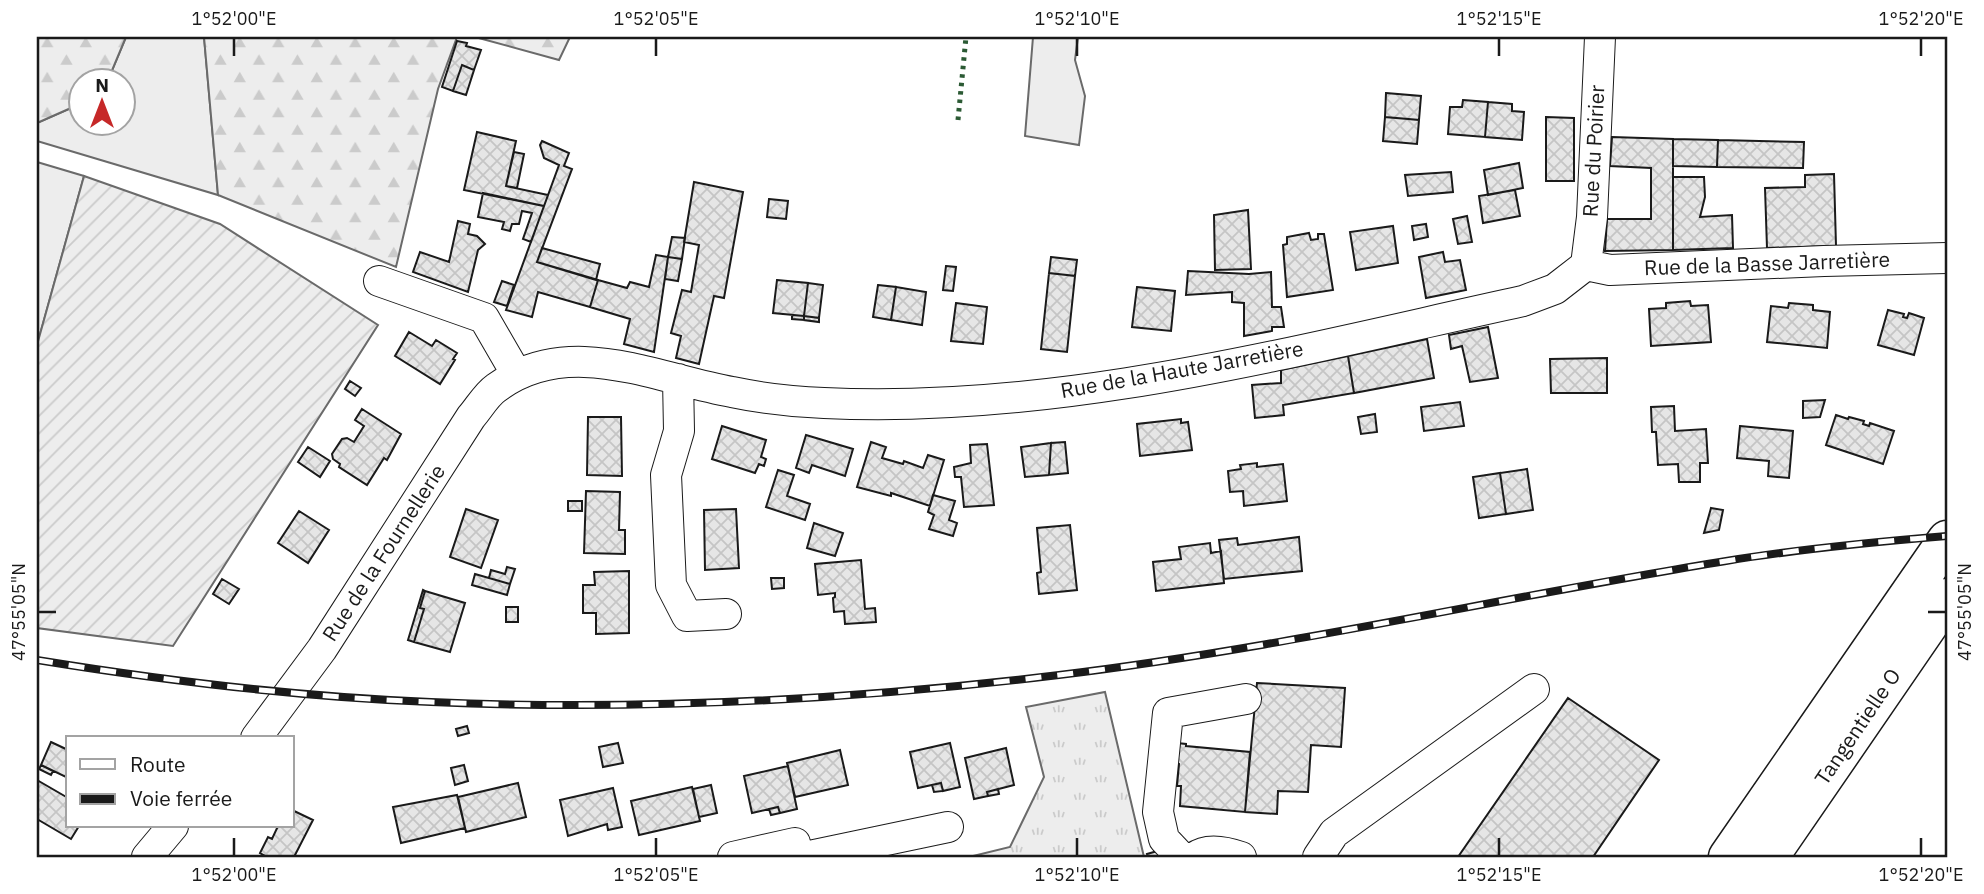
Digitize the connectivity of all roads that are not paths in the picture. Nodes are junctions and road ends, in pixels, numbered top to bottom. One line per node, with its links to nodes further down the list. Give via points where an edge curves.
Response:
1 (1600, 37): 3 (street, Rue du Poirier)
2 (1947, 258): 3 (street, Rue de la Basse Jarretière, via 1610,270)
3 (1586, 265): 6 (street, Rue de la Haute Jarretière, via 1555,289 1522,301 1106,388 914,404 822,403 732,393)
4 (379, 281): 5 (street, via 484,318)
5 (517, 375): 6 (street, Rue de la Haute Jarretière, via 537,366 590,361); 12 (street, Rue de la Fournellerie, via 494,389 471,417 322,649)
6 (678, 379): 9 (street, via 678,431 666,475 671,584 687,616)
7 (1947, 540): 23 (main road)
8 (1947, 598): 24 (main road, Tangentielle O)
9 (726, 614)
10 (1534, 689): 22 (street, via 1334,833)
11 (1245, 699): 19 (street, via 1168,713 1158,812 1164,839)
12 (257, 736)
13 (948, 827): 18 (street)
14 (171, 828): 15 (street)
15 (147, 857)
16 (733, 857): 17 (street, via 794,843)
17 (797, 857)
18 (805, 857)
19 (1181, 857)
20 (1195, 857): 21 (street, via 1224,851)
21 (1241, 857)
22 (1318, 857)
23 (1728, 857)
24 (1769, 857)

